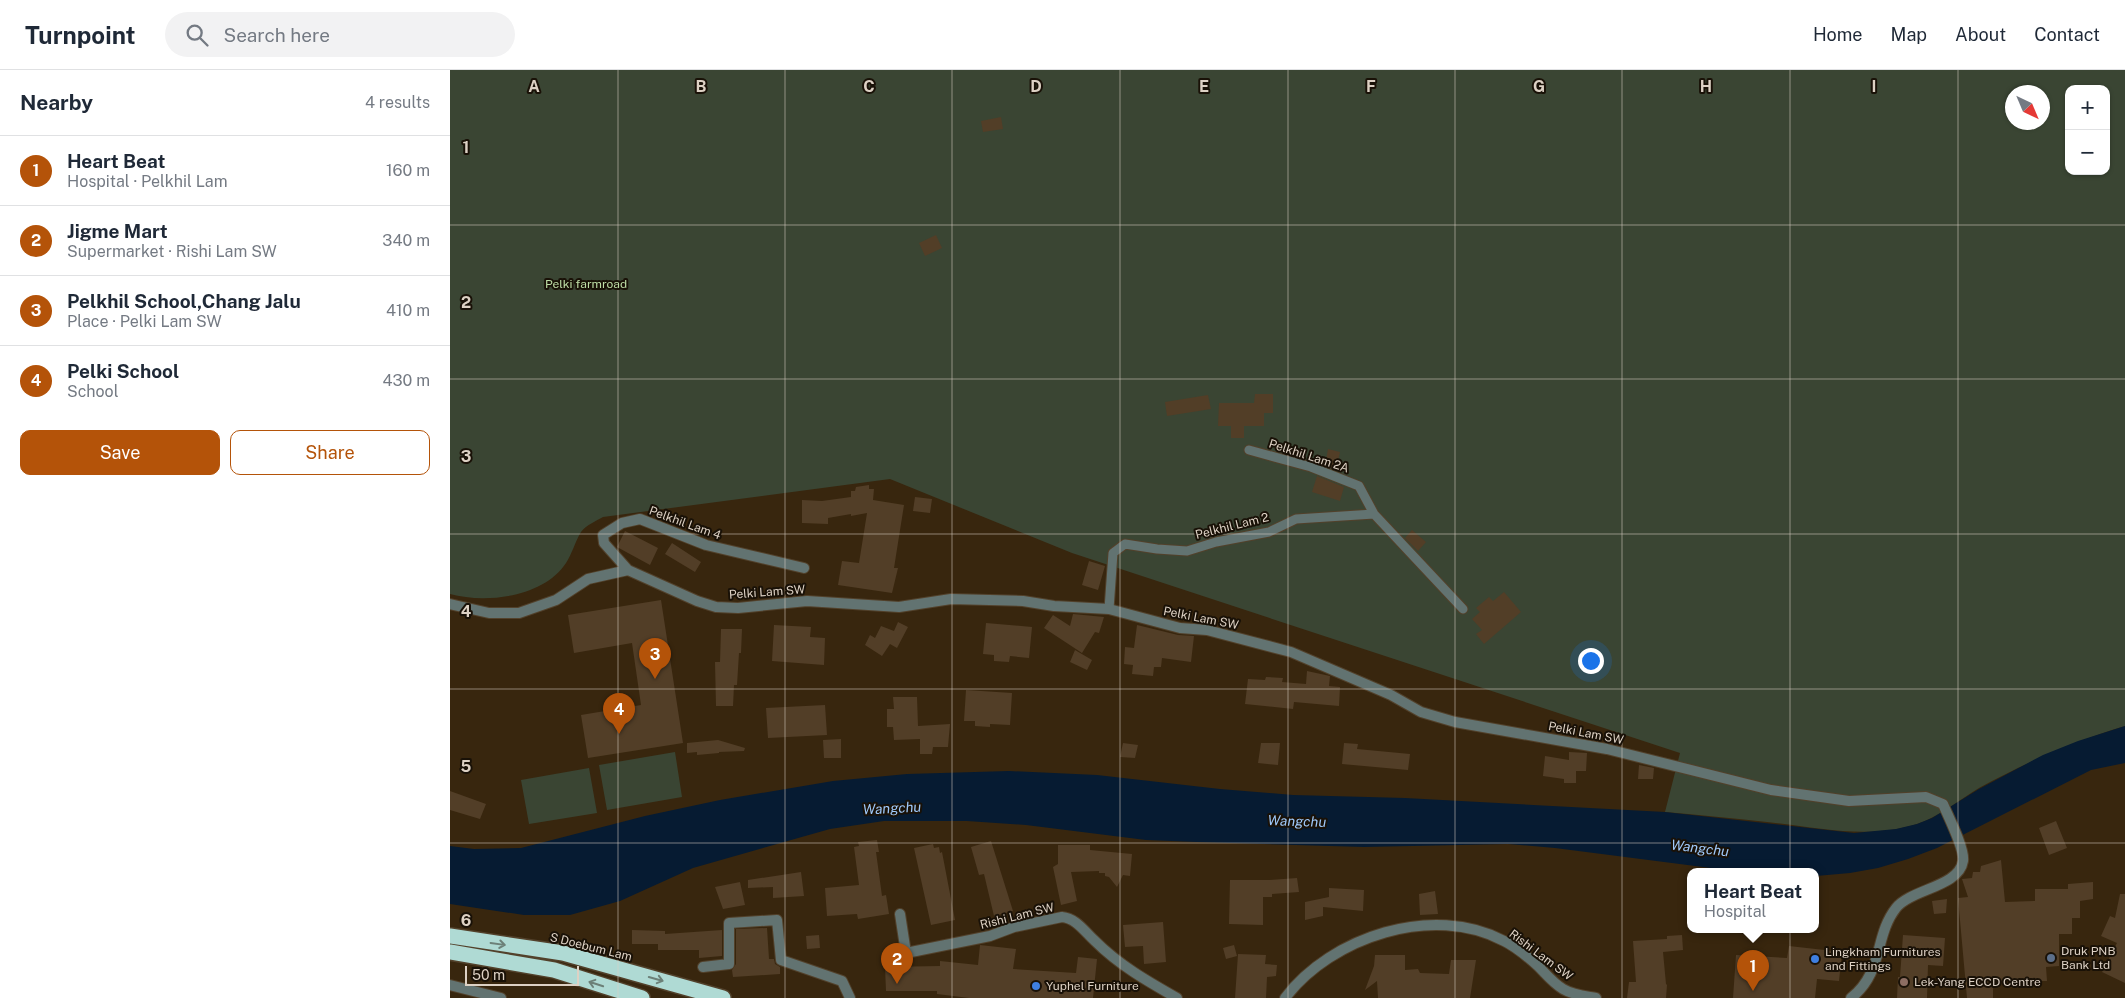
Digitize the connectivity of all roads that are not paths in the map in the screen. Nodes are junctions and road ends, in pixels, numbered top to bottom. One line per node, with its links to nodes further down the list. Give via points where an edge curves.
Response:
1 (1249, 450): 2 (lane, Pelkhil Lam 2A, via 1311,467 1359,486)
2 (1374, 514): 6 (lane, Pelkhil Lam 2, via 1296,519 1269,532 1187,551 1125,544 1113,553); 7 (lane)
3 (804, 568): 4 (street, Pelkhil Lam 4, via 706,546 640,519 622,523 603,535 604,543)
4 (628, 570): 5 (street, via 588,579 556,600 519,612 489,613); 6 (street, Pelki Lam SW, via 716,607 807,601 899,607 951,599 1023,601)
5 (450, 604)
6 (1110, 609): 20 (street, Pelki Lam SW, via 1291,652 1391,695 1421,712 1455,722 1607,749 1771,790 1849,801 1926,797 1943,804 1964,860 1944,883 1908,898 1897,907 1885,928 1872,973 1863,988)
7 (1463, 609)
8 (900, 914): 17 (street, Rishi Lam SW, via 906,953 1068,917 1114,960)
9 (450, 936): 15 (highway, S Doebum Lam, one-way to 15, via 563,953)
10 (450, 952): 14 (highway, one-way to 10, via 554,970)
11 (703, 967): 16 (street, via 729,964 729,923 777,920 781,960 842,981)
12 (450, 985): 13 (street)
13 (501, 998)
14 (642, 998)
15 (723, 998)
16 (850, 998)
17 (1177, 998)
18 (1284, 998): 19 (street, Rishi Lam SW, via 1314,966 1345,948 1385,932 1428,925 1467,927 1505,941 1564,990)
19 (1596, 998)
20 (1851, 998)

